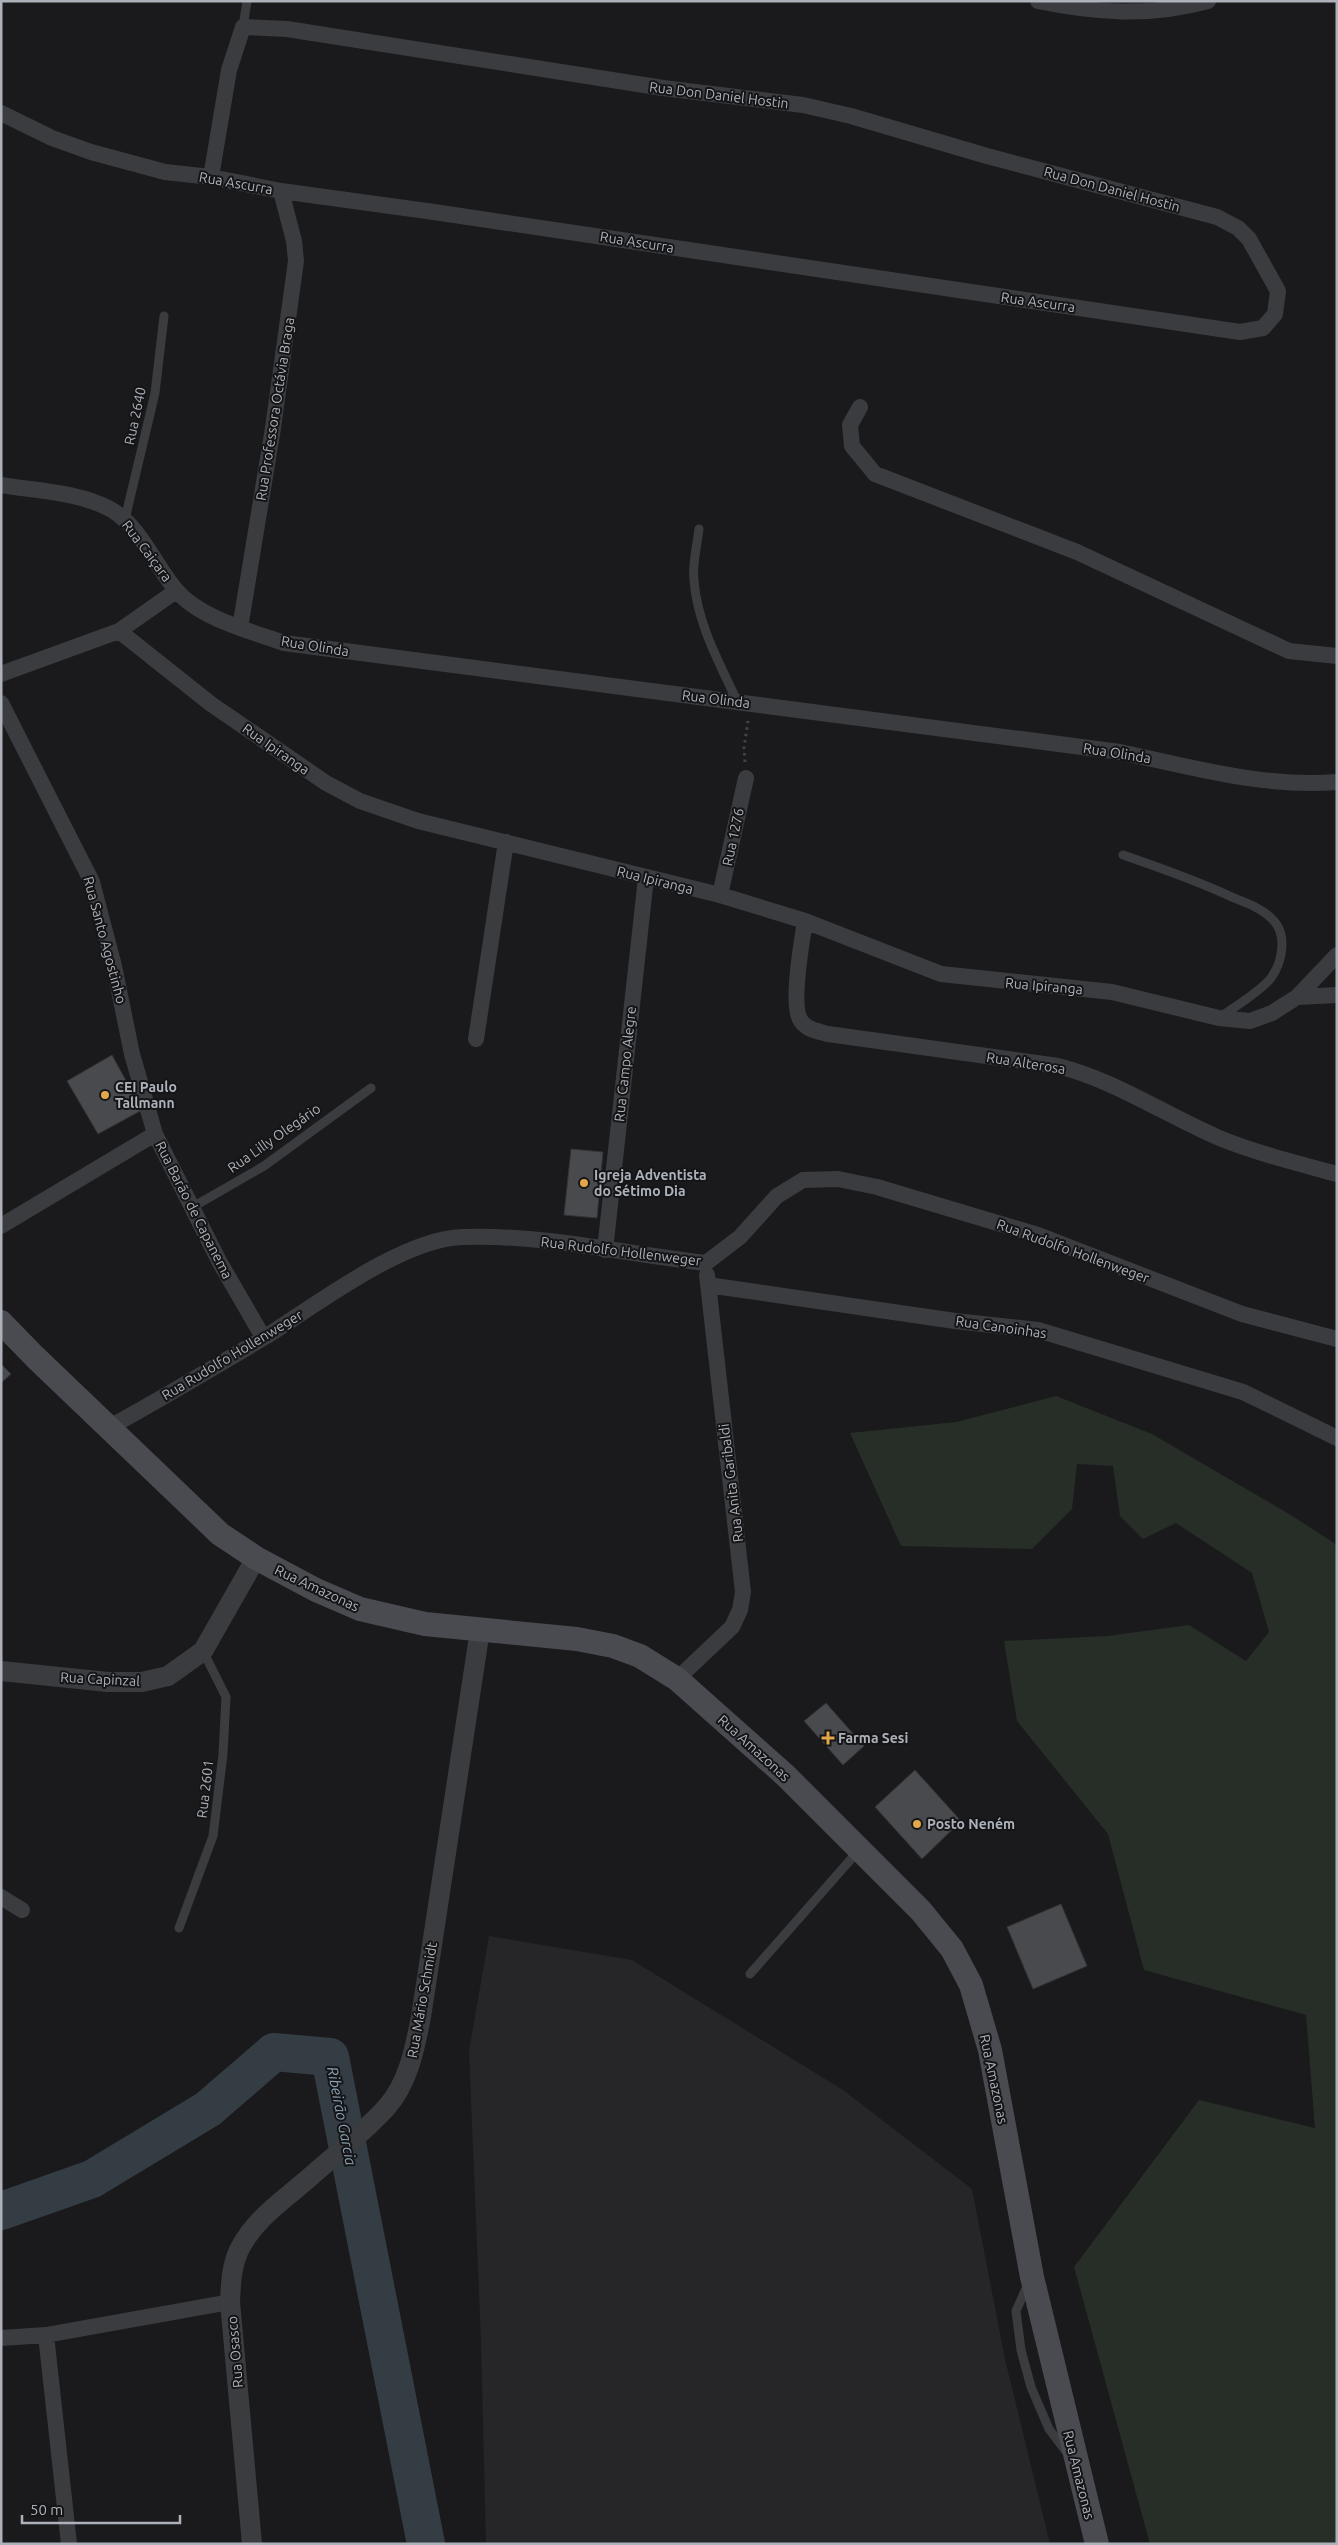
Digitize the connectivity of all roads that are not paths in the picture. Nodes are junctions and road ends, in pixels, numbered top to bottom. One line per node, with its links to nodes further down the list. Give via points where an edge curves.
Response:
1 (247, 1): 4 (lane)
2 (1038, 1): 3 (street, via 1103,12 1176,10)
3 (1208, 1)
4 (243, 27): 6 (street, via 229,70); 8 (street, Rua Don Daniel Hostin, via 287,28 654,87 802,105 851,116 1217,218 1238,228 1250,239 1278,291)
5 (1, 113): 6 (street, Rua Ascurra, via 52,138 91,152 165,172)
6 (211, 177): 7 (street, Rua Ascurra)
7 (281, 191): 8 (street, Rua Ascurra, via 1240,332 1263,328); 15 (street, Rua Professora Octávia Braga, via 296,261)
8 (1275, 314)
9 (164, 316): 12 (lane, Rua 2640, via 155,393)
10 (860, 407): 17 (street, via 850,425 852,446 875,474 1077,552 1289,651)
11 (1, 485): 12 (street, Rua Caiçara, via 77,497 110,510)
12 (124, 520): 14 (street, Rua Caiçara, via 156,558)
13 (699, 530): 19 (lane, via 693,578 697,606 710,642)
14 (176, 591): 15 (street, Rua Olinda, via 213,617); 16 (street)
15 (240, 628): 19 (street, Rua Olinda, via 284,643)
16 (119, 632): 18 (street); 23 (street, Rua Ipiranga, via 211,704 326,783 391,813)
17 (1337, 656)
18 (1, 674)
19 (744, 702): 22 (street, Rua Olinda, via 1120,752 1232,775 1312,784)
20 (1, 703): 34 (street, Rua Santo Agostinho, via 92,882 132,1054)
21 (746, 778): 26 (street, Rua 1276)
22 (1337, 782)
23 (506, 842): 25 (street, Rua Ipiranga); 32 (street)
24 (1123, 855): 31 (lane, via 1204,884 1256,908 1272,918 1279,928 1282,940 1280,960 1270,979)
25 (646, 878): 26 (street, Rua Ipiranga); 38 (street, Rua Campo Alegre)
26 (720, 895): 27 (street, Rua Ipiranga)
27 (805, 921): 31 (street, Rua Ipiranga, via 941,974 1112,992); 35 (street, Rua Alterosa, via 797,1005 800,1020 810,1029 1058,1066 1088,1074 1219,1138)
28 (1337, 955): 30 (street, Rua Ipiranga)
29 (1337, 995): 30 (street)
30 (1296, 997): 31 (street, Rua Ipiranga, via 1272,1013 1250,1021)
31 (1219, 1018)
32 (476, 1039)
33 (371, 1088): 36 (lane, Rua Lilly Olegário, via 264,1166)
34 (155, 1134): 36 (street, Rua Barão de Capanema); 37 (street, Rua Barão de Capanema)
35 (1337, 1174)
36 (191, 1208): 42 (street, Rua Barão de Capanema)
37 (1, 1226)
38 (605, 1250): 39 (street, Rua Rudolfo Hollenweger); 42 (street, Rua Rudolfo Hollenweger, via 538,1240 460,1237 425,1245 353,1280)
39 (706, 1263): 40 (street, Rua Anita Garibaldi); 43 (street, Rua Rudolfo Hollenweger, via 740,1237 777,1196 803,1180 838,1179 878,1186 1038,1235 1242,1314)
40 (708, 1285): 45 (street, Rua Canoinhas, via 1038,1330 1243,1392); 50 (street, Rua Anita Garibaldi, via 743,1592 740,1610 732,1627)
41 (1, 1322): 44 (main road, Rua Amazonas)
42 (263, 1337): 44 (street, Rua Rudolfo Hollenweger)
43 (1337, 1340)
44 (108, 1428): 46 (main road, Rua Amazonas, via 220,1534)
45 (1337, 1438)
46 (256, 1558): 47 (main road, Rua Amazonas, via 360,1609 425,1624); 48 (street, Rua Capinzal)
47 (480, 1630): 50 (main road, Rua Amazonas, via 577,1639 613,1646 640,1656); 56 (street, Rua Mário Schmidt, via 422,2017 409,2067 387,2107 268,2212 252,2230 239,2251 231,2276)
48 (203, 1651): 49 (street, Rua Capinzal, via 168,1676 142,1682 108,1682); 54 (lane, Rua 2601, via 226,1697 224,1754 213,1836)
49 (1, 1671)
50 (677, 1679): 51 (main road, Rua Amazonas)
51 (860, 1848): 55 (lane); 61 (main road, Rua Amazonas, via 921,1911 952,1949 971,1985 990,2050 1032,2277)
52 (1, 1897): 53 (street)
53 (22, 1910)
54 (179, 1928)
55 (750, 1974)
56 (230, 2302): 57 (street, Rua Osasco); 60 (street, Rua Osasco)
57 (46, 2335): 58 (street, Rua Osasco); 59 (street)
58 (1, 2338)
59 (69, 2544)
60 (252, 2544)
61 (1097, 2544)

